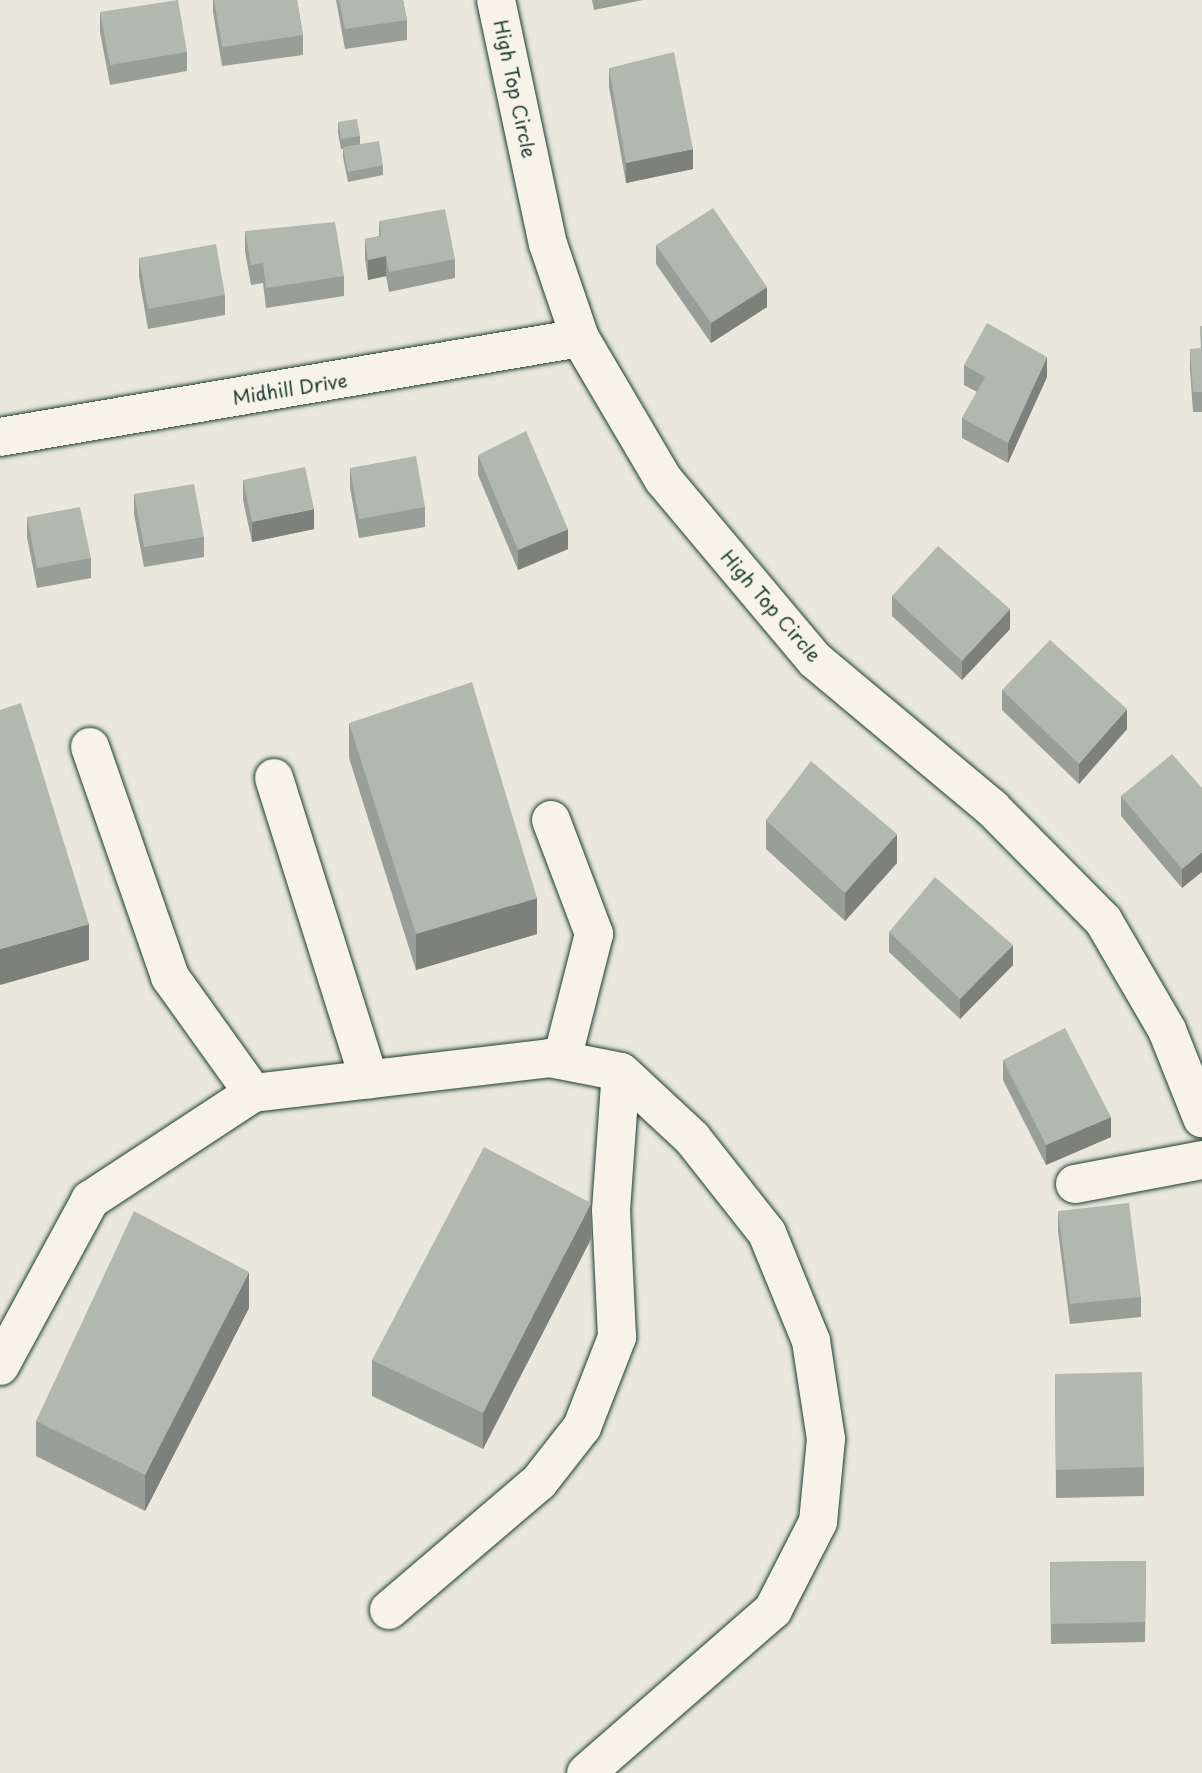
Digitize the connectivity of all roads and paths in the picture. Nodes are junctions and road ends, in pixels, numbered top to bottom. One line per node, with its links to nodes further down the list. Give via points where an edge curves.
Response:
1 (496, 0): 2 (street, High Top Circle, via 548,244)
2 (580, 338): 3 (street, Midhill Drive); 11 (street, High Top Circle, via 663,479 816,660 992,808 1103,920 1167,1030)
3 (0, 438)
4 (90, 747): 10 (street, via 170,977)
5 (274, 778): 9 (street)
6 (551, 820): 7 (street, via 594,934)
7 (562, 1060): 8 (street); 9 (street)
8 (621, 1072): 15 (street, via 611,1210 617,1337 582,1427 539,1482); 16 (street, via 692,1138 767,1233 811,1341 826,1439 818,1522 773,1610)
9 (369, 1079): 10 (street)
10 (253, 1093): 14 (street, via 90,1200)
11 (1202, 1118)
12 (1202, 1160): 13 (street)
13 (1075, 1184)
14 (0, 1366)
15 (388, 1610)
16 (586, 1773)

